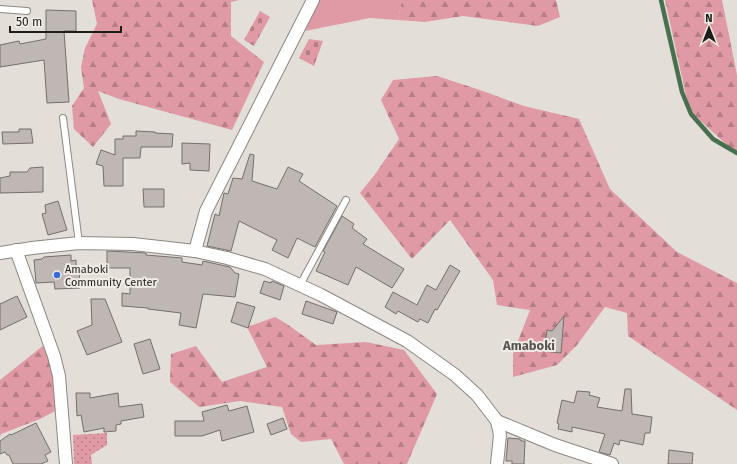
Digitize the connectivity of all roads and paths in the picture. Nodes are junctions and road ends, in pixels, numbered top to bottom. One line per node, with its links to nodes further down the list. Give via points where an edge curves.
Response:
1 (313, 0): 8 (street, via 206,212)
2 (0, 9): 3 (lane)
3 (27, 12)
4 (63, 118): 6 (lane)
5 (346, 200): 10 (lane)
6 (79, 243): 7 (street); 8 (street, via 133,244)
7 (16, 250): 9 (street); 12 (street, via 59,376)
8 (195, 251): 10 (street, via 265,269)
9 (0, 253)
10 (300, 285): 11 (street, via 370,320 426,354 455,375 477,396)
11 (497, 421): 13 (street, via 500,435); 14 (street, via 555,445)
12 (66, 464)
13 (497, 464)
14 (612, 464)

